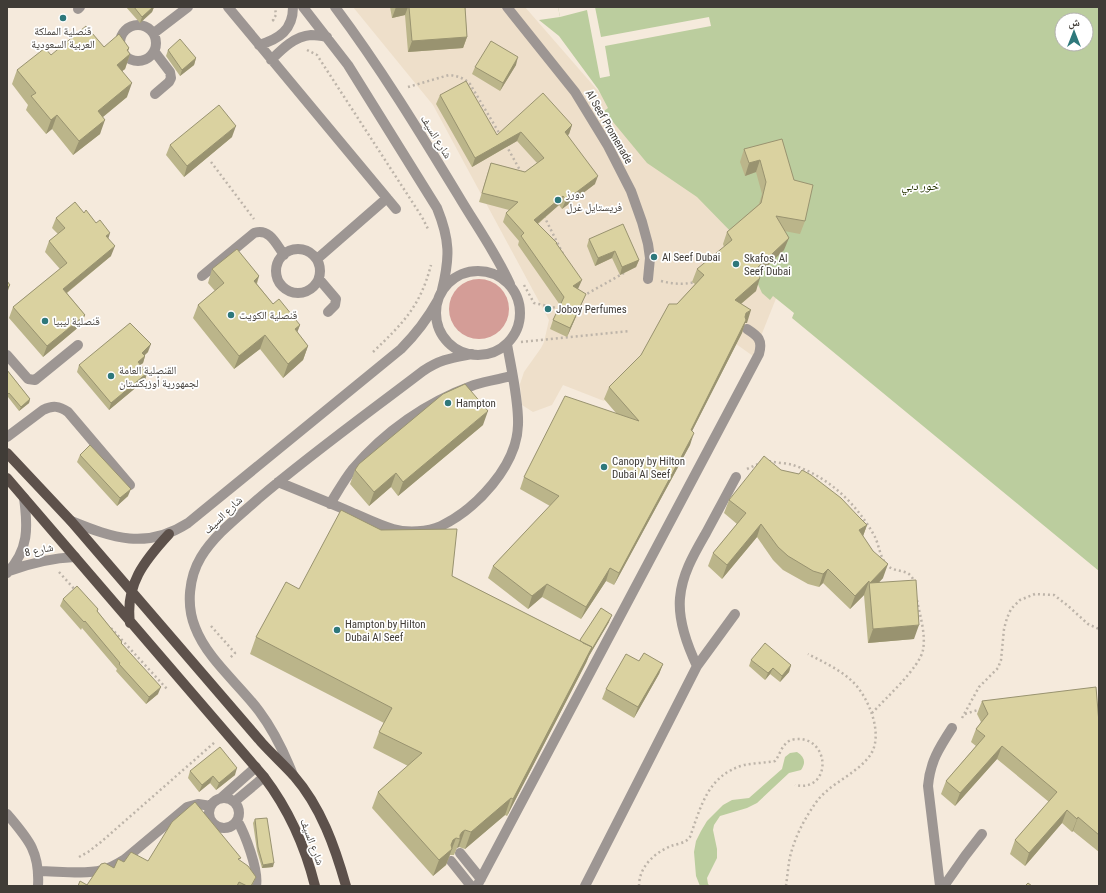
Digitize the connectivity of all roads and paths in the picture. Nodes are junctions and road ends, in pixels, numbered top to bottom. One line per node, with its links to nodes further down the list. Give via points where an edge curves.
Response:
1 (188, 7): 7 (street)
2 (228, 7): 9 (street)
3 (293, 7): 9 (street, via 290,24 283,34 274,41)
4 (303, 7): 8 (street, شارع السيف)
5 (335, 7): 12 (street, شارع السيف)
6 (507, 7): 25 (street, Al Seef Promenade, via 575,92 608,146 631,191 642,222 650,258)
7 (154, 34): 10 (street); 10 (street, via 144,26 132,26 122,34 121,40 123,52 133,60 145,59)
8 (327, 37): 11 (street, via 310,35 299,39); 31 (street, شارع السيف, via 437,208 444,224 448,251 446,274)
9 (259, 45): 11 (street)
10 (154, 51): 13 (street, via 170,72 171,78)
11 (271, 60): 16 (street)
12 (393, 92): 15 (path, via 449,74 463,78 470,84); 29 (street, شارع السيف, via 494,253)
13 (155, 94)
14 (211, 162): 19 (path)
15 (523, 175)
16 (387, 198): 17 (street); 22 (street)
17 (396, 209)
18 (544, 215): 21 (path)
19 (263, 232): 20 (street, via 270,236); 24 (street, via 254,233)
20 (284, 255): 22 (street, via 290,251 305,251); 26 (street, via 277,268 277,275 289,291 303,293 315,286)
21 (564, 256)
22 (316, 259): 26 (street, via 320,266)
23 (630, 269): 32 (path)
24 (202, 276)
25 (648, 279): 27 (path, via 673,284)
26 (319, 280): 35 (street, via 336,299 335,305)
27 (699, 281)
28 (522, 282): 34 (path, via 534,303 561,309)
29 (510, 284): 31 (street, شارع السيف, via 491,272 469,271 458,275); 38 (street, شارع السيف, via 516,293 521,314 519,325)
30 (580, 290): 32 (path)
31 (440, 295): 40 (street, شارع السيف, via 436,310 436,321 440,330 453,347); 54 (street, شارع السيف, via 422,325 401,349 188,523)
32 (583, 296): 33 (path)
33 (577, 299)
34 (566, 306)
35 (328, 312)
36 (747, 329): 88 (street, via 759,339 759,354)
37 (630, 331): 38 (path)
38 (507, 344): 40 (street, شارع السيف, via 485,354); 42 (street)
39 (78, 345): 41 (street, via 35,380 28,379)
40 (472, 354): 49 (street, شارع السيف, via 434,363)
41 (8, 357)
42 (512, 376): 52 (street, via 475,385 439,399 406,419 366,454); 52 (street, via 518,425 517,439 491,486 459,516 439,527 417,531 394,529)
43 (7, 437): 50 (street, via 43,410 56,406 62,408)
44 (7, 453): 53 (main road, شارع السيف)
45 (766, 461): 58 (path, via 792,465 816,475 845,496 876,538 887,565 908,573)
46 (761, 463): 47 (path, via 750,466)
47 (736, 477): 67 (street, via 690,562 683,580 681,618)
48 (7, 478): 51 (main road, شارع السيف)
49 (278, 482): 52 (street); 75 (street, شارع السيف, via 211,543 194,571 190,601 191,614 201,640 269,725)
50 (130, 485)
51 (24, 498): 55 (main road, شارع السيف); 57 (street, شارع 8, via 27,518 26,539 19,557)
52 (330, 504)
53 (71, 521): 54 (street, شارع السيف, via 126,539 152,538); 59 (main road, شارع السيف)
54 (168, 534): 59 (main road, via 142,567)
55 (75, 557): 56 (street, شارع 8); 63 (main road, شارع السيف)
56 (47, 559): 57 (street, شارع 8); 60 (path)
57 (8, 572)
58 (914, 584)
59 (131, 592): 63 (main road); 75 (main road, شارع السيف, via 262,743)
60 (78, 593)
61 (917, 598): 70 (path, via 924,639 921,657)
62 (735, 614): 67 (street)
63 (130, 623): 73 (main road, شارع السيف)
64 (110, 628): 68 (path)
65 (1099, 629): 71 (path, via 1088,624 1054,595 1035,594 1020,600 1011,609 1007,618 998,668 979,687)
66 (808, 654): 70 (path, via 853,682)
67 (697, 666): 94 (street)
68 (169, 690)
69 (986, 708): 71 (path)
70 (872, 712): 96 (path, via 876,732 870,757 859,769 824,792 816,803 793,846)
71 (965, 714): 72 (path)
72 (952, 728): 97 (street, via 932,761 928,786)
73 (226, 733): 74 (main road, شارع السيف); 85 (path, via 101,842)
74 (256, 767): 76 (main road, شارع السيف); 78 (street)
75 (294, 776): 92 (main road, شارع السيف, via 314,803 328,831)
76 (264, 777): 79 (street); 91 (main road, شارع السيف, via 290,816)
77 (795, 785): 95 (path, via 808,786 814,783 823,765 818,749 813,743 805,740 789,741 775,761 735,768 710,789 697,814 688,840 669,847 652,858 643,868)
78 (221, 798): 79 (street, via 228,798); 80 (street)
79 (234, 802): 82 (street, via 238,807)
80 (210, 806): 82 (street, via 210,819 214,824 226,828); 87 (street, via 198,804 187,807 125,859 113,866 87,872)
81 (7, 814): 87 (street, via 28,839 36,855)
82 (237, 820): 90 (street, via 256,870)
83 (982, 834): 98 (street)
84 (460, 853): 88 (street)
85 (76, 859)
86 (451, 861): 93 (street)
87 (39, 871): 89 (street)
88 (479, 883)
89 (38, 886)
90 (256, 886)
91 (314, 886)
92 (346, 886)
93 (471, 886)
94 (585, 886)
95 (639, 886)
96 (786, 886)
97 (940, 886)
98 (944, 886)

